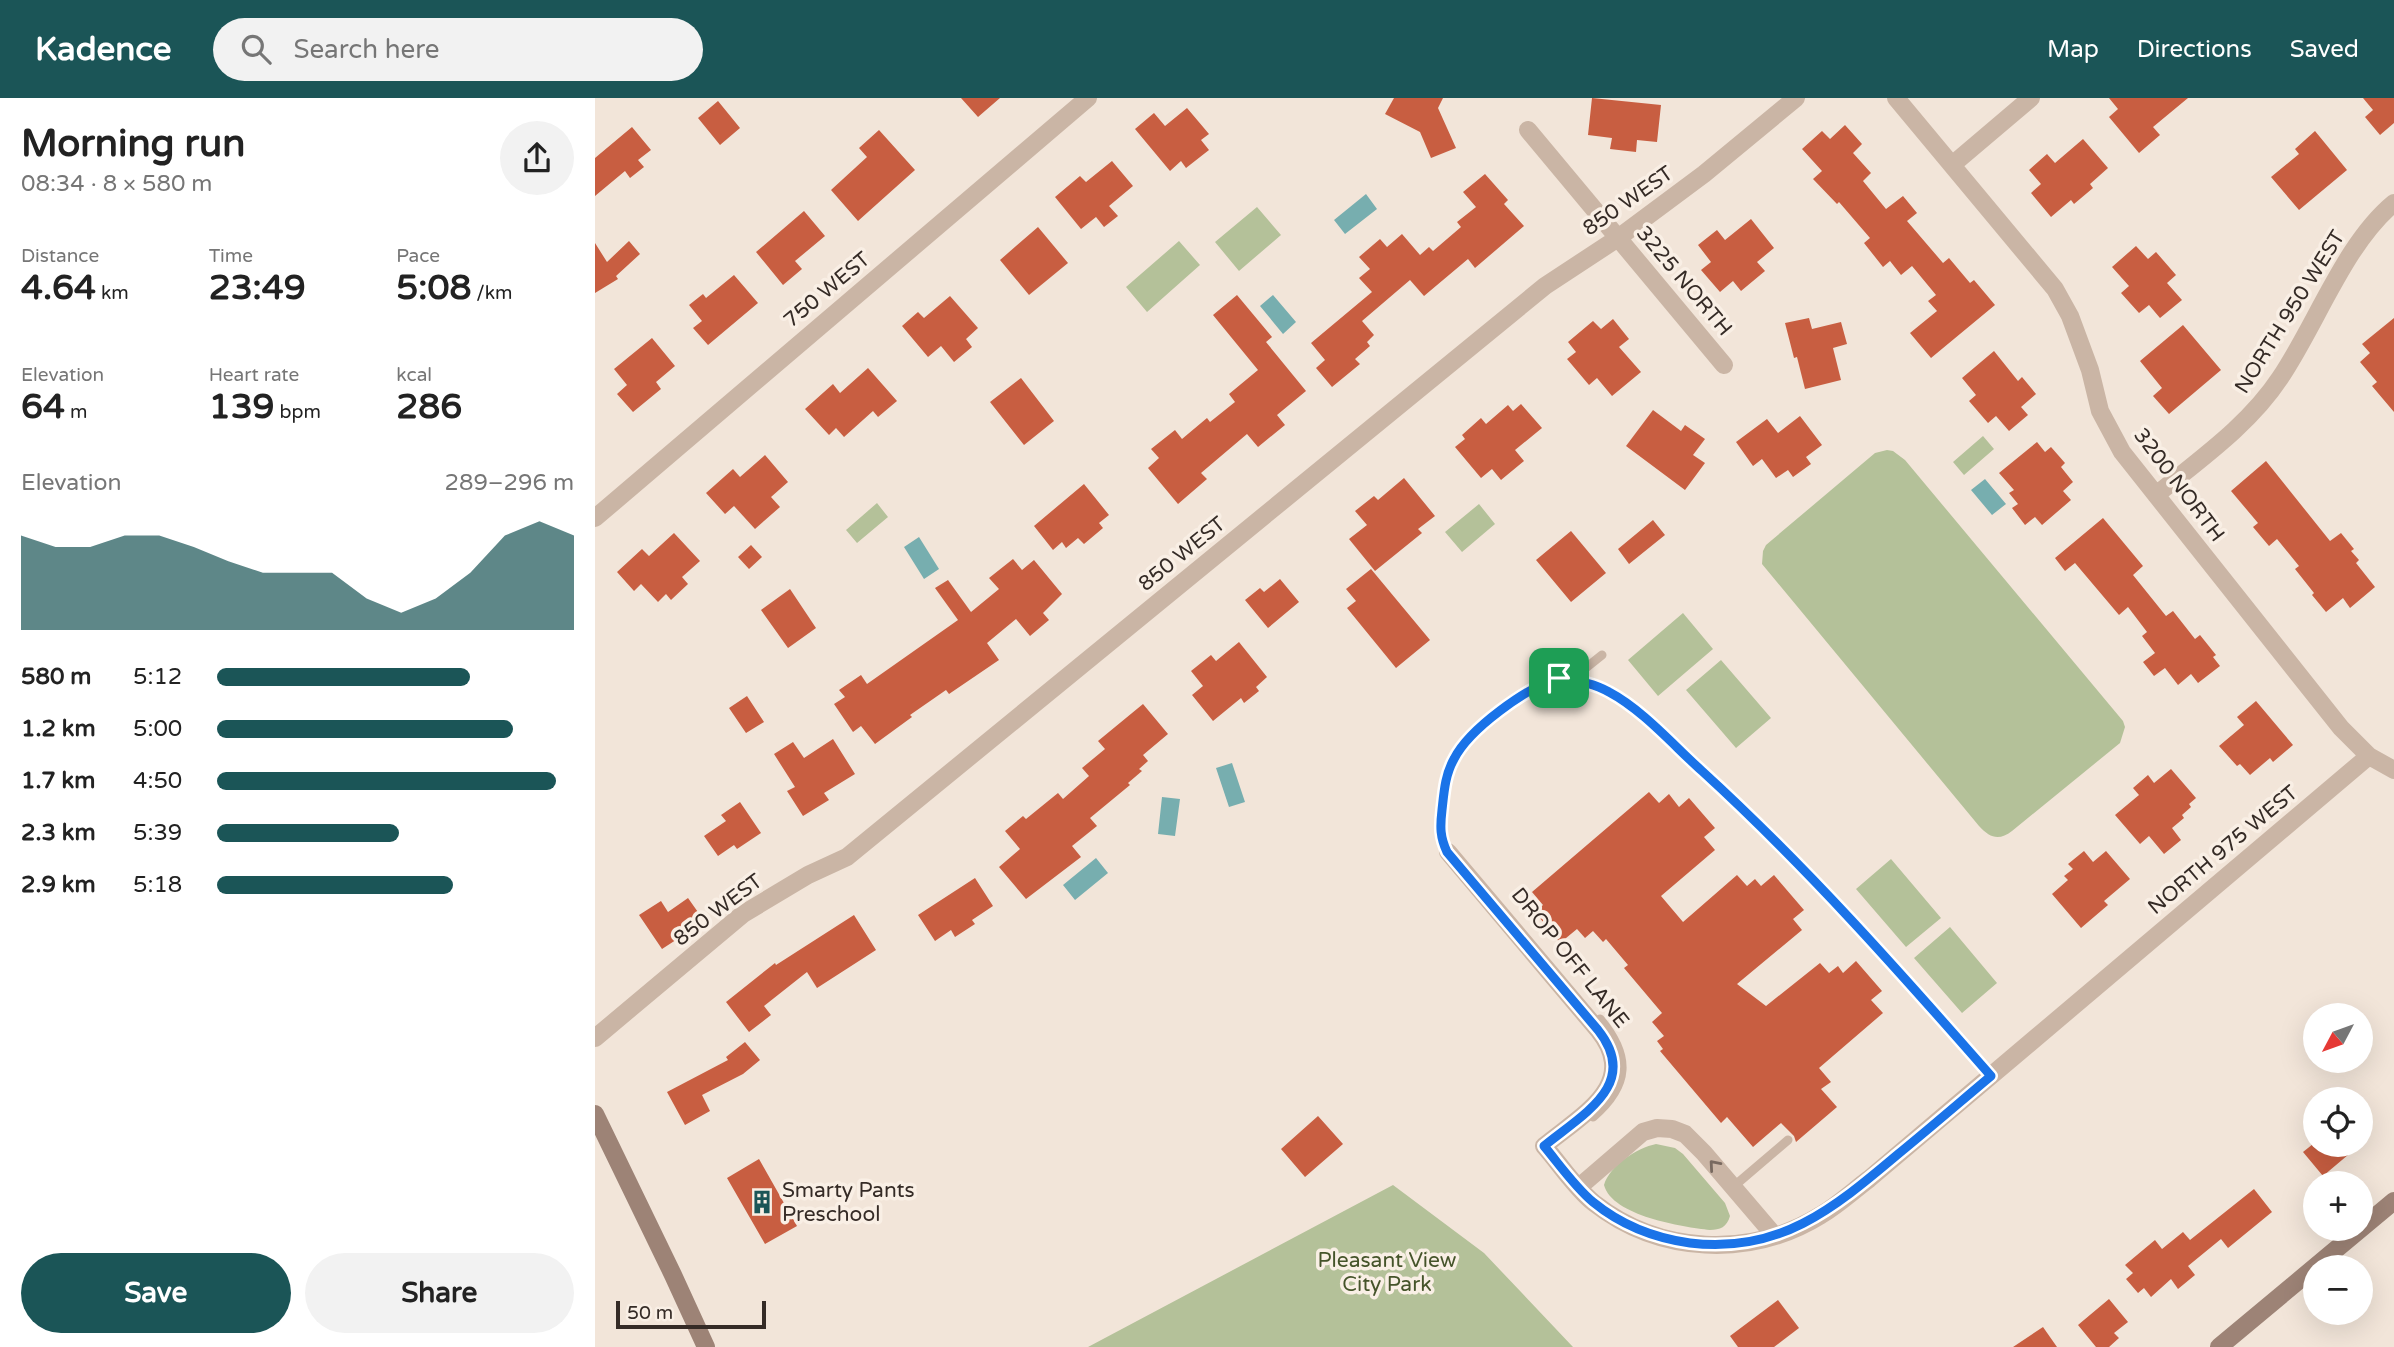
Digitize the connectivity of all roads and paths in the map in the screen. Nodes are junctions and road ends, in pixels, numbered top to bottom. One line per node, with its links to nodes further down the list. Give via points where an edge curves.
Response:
1 (1088, 98): 11 (street, 750 WEST)
2 (1796, 98): 8 (street, 850 WEST)
3 (1896, 98): 6 (street, 3200 NORTH)
4 (2031, 98): 6 (street)
5 (1528, 130): 8 (street, 3225 NORTH)
6 (1952, 165): 10 (street, 3200 NORTH, via 2055,289 2090,370 2099,411 2122,452)
7 (2394, 202): 10 (street, NORTH 950 WEST, via 2359,241 2280,378 2251,416)
8 (1618, 238): 9 (street, 3225 NORTH); 17 (street, 850 WEST, via 1545,286 847,857 808,874 743,914)
9 (1724, 365)
10 (2156, 495): 14 (street, 3200 NORTH, via 2318,700)
11 (595, 517)
12 (1602, 655): 13 (lane)
13 (1572, 680): 16 (lane, via 1559,678 1531,689 1464,743 1447,776 1442,803 1439,828); 18 (lane, via 1594,684 1627,703 1723,791 1838,904)
14 (2369, 756): 15 (street, 3200 NORTH); 18 (street, NORTH 975 WEST)
15 (2394, 770)
16 (1447, 852): 21 (street, NORTH 975 WEST, via 1607,1041 1615,1072 1609,1088 1544,1146)
17 (595, 1038)
18 (1991, 1076): 24 (street, NORTH 975 WEST, via 1821,1215)
19 (595, 1114): 25 (main road)
20 (1788, 1140): 22 (lane)
21 (1580, 1187): 22 (street, one-way to 21, via 1685,1134 1657,1128 1643,1132); 24 (street, NORTH 975 WEST, via 1625,1225 1667,1240 1721,1245)
22 (1733, 1187): 24 (street)
23 (2394, 1201): 26 (main road)
24 (1775, 1235)
25 (706, 1347)
26 (2219, 1347)

